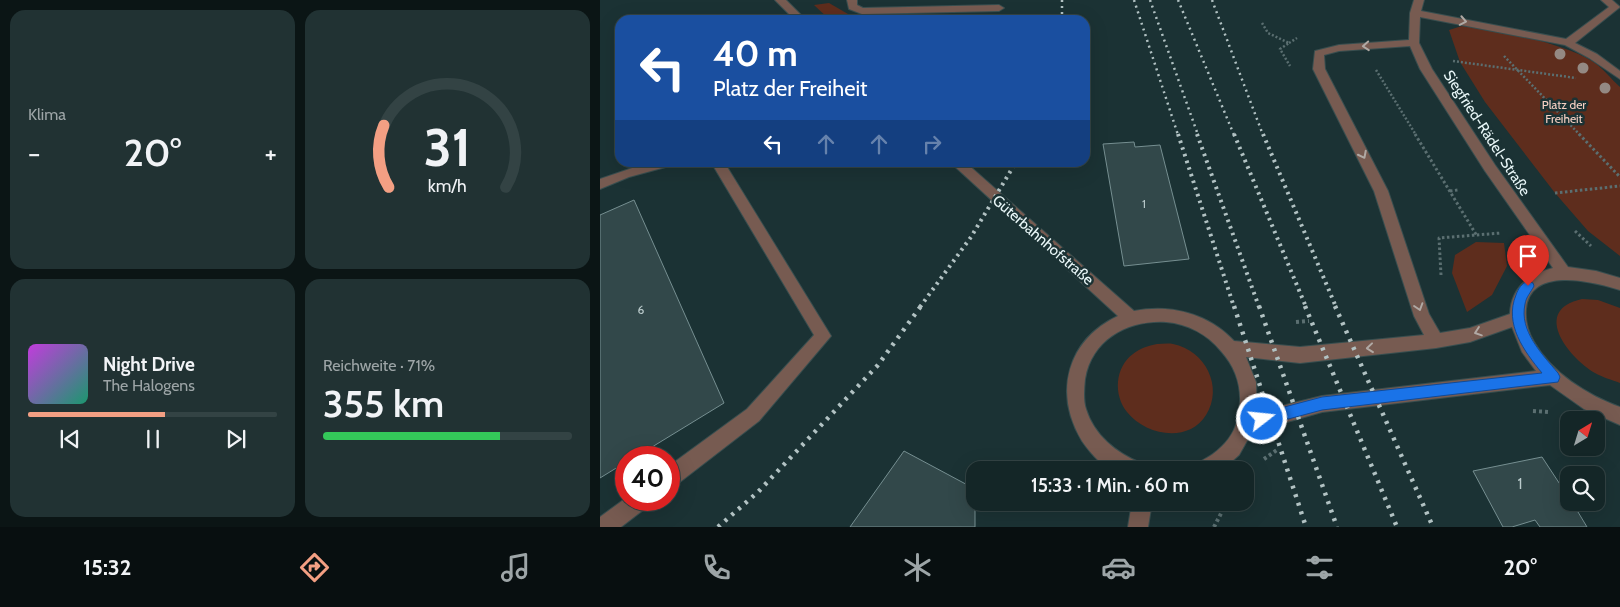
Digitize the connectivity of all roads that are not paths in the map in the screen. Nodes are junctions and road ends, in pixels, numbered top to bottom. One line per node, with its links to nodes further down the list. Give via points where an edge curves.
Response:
1 (780, 0): 7 (street)
2 (852, 0): 5 (street, via 852,7 862,11)
3 (1419, 0): 6 (street, Siegfried-Rädel-Straße)
4 (1606, 0): 9 (street, via 1615,7)
5 (999, 8)
6 (1415, 13): 8 (street, Siegfried-Rädel-Straße); 9 (street, one-way to 9)
7 (796, 15)
8 (1414, 43): 15 (street, Siegfried-Rädel-Straße, via 1426,69 1490,168); 19 (street, one-way to 19, via 1339,48 1319,53 1320,69 1382,191 1422,316)
9 (1568, 43): 10 (street)
10 (1620, 76)
11 (650, 167): 14 (street)
12 (720, 167): 26 (street, via 823,336 752,415)
13 (962, 167): 17 (street, Güterbahnhofstraße)
14 (600, 184)
15 (1564, 273): 16 (street); 18 (street, via 1550,275 1528,286 1518,306)
16 (1620, 284)
17 (1130, 318): 20 (street, via 1172,314 1194,320); 24 (street, via 1111,326 1094,341 1082,359 1076,381 1076,405 1084,428 1100,449)
18 (1518, 318): 19 (street, one-way to 19, via 1470,335); 21 (street, via 1529,348)
19 (1436, 341): 20 (street, one-way to 20, via 1300,355)
20 (1231, 348): 23 (street, via 1242,364 1249,384)
21 (1554, 377): 22 (street, via 1590,404); 23 (street, via 1322,404)
22 (1620, 416)
23 (1247, 424): 25 (street, via 1238,441)
24 (1116, 461)
25 (1217, 461)
26 (680, 470)
27 (625, 511): 29 (street)
28 (1141, 511): 30 (street)
29 (604, 527)
30 (1138, 527)

